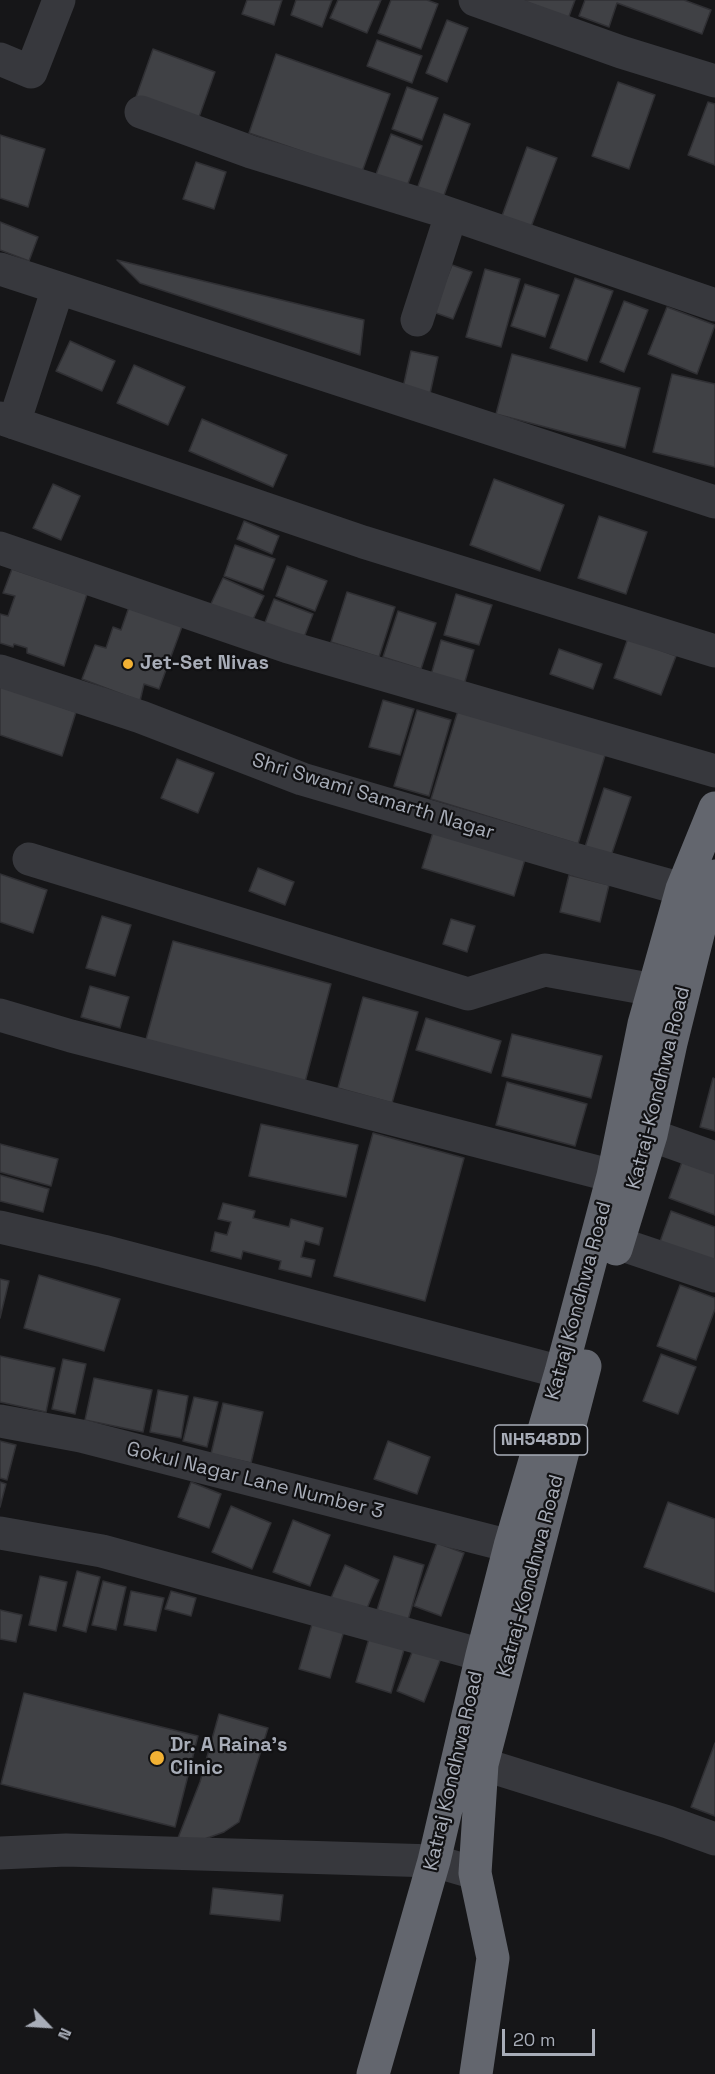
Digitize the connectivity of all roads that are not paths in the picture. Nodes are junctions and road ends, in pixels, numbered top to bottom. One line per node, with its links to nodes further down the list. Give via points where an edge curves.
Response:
1 (59, 0): 3 (street, via 31,72)
2 (475, 0): 4 (street)
3 (0, 59)
4 (715, 81)
5 (141, 112): 6 (street, via 251,152)
6 (451, 214): 9 (street); 10 (street)
7 (0, 269): 8 (street)
8 (58, 288): 11 (street); 12 (street)
9 (715, 305)
10 (417, 320)
11 (7, 421): 14 (street, via 363,542)
12 (715, 502)
13 (0, 548): 16 (street, via 288,647)
14 (715, 651)
15 (0, 671): 20 (street, Shri Swami Samarth Nagar, via 141,717 302,779)
16 (715, 771)
17 (715, 808): 20 (highway, Katraj Kondhwa Road / NH548DD)
18 (28, 859): 22 (street, via 468,994 545,970)
19 (715, 876): 21 (highway, Katraj-Kondhwa Road / NH548DD, via 706,898)
20 (682, 889): 22 (highway, Katraj Kondhwa Road / NH548DD)
21 (705, 950): 24 (highway, Katraj-Kondhwa Road / NH548DD)
22 (654, 990): 24 (highway, Katraj Kondhwa Road / NH548DD, via 644,1024)
23 (0, 1015): 26 (street)
24 (637, 1130): 25 (street); 26 (highway, Katraj Kondhwa Road / NH548DD); 28 (highway, Katraj-Kondhwa Road / NH548DD)
25 (715, 1158)
26 (613, 1176): 30 (highway, Katraj Kondhwa Road / NH548DD)
27 (0, 1227): 30 (street)
28 (617, 1243): 29 (street); 35 (highway, Katraj-Kondhwa Road / NH548DD)
29 (715, 1276)
30 (561, 1372): 33 (highway, Katraj Kondhwa Road / NH548DD)
31 (0, 1420): 33 (street, Gokul Nagar Lane Number 3, via 81,1436)
32 (0, 1533): 34 (street, via 102,1551)
33 (510, 1546): 34 (highway, Katraj Kondhwa Road / NH548DD)
34 (482, 1655): 38 (highway, Katraj Kondhwa Road / NH548DD)
35 (482, 1764): 36 (street); 39 (highway, Katraj-Kondhwa Road / NH548DD)
36 (715, 1839)
37 (0, 1853): 38 (street, via 66,1850)
38 (434, 1861): 39 (street); 40 (highway, Katraj Kondhwa Road / NH548DD)
39 (475, 1873): 41 (highway, Katraj-Kondhwa Road, via 493,1958)
40 (373, 2074)
41 (476, 2074)

